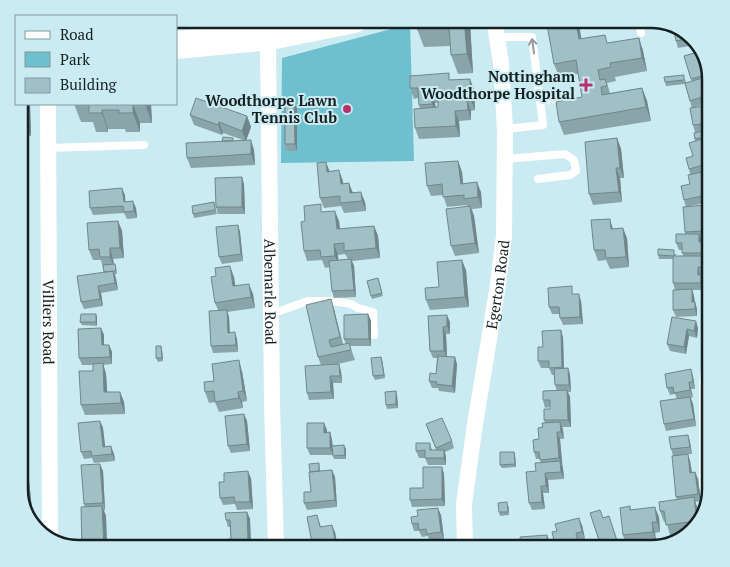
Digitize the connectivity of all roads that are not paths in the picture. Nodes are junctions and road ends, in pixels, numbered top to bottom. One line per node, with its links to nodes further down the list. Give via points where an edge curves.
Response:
1 (496, 28): 5 (street, Egerton Road)
2 (640, 28): 4 (lane)
3 (283, 29): 6 (highway); 15 (street, Albemarle Road, via 268,47)
4 (641, 33)
5 (497, 37): 8 (lane, one-way to 5, via 532,37); 10 (street, Egerton Road)
6 (178, 45)
7 (571, 97): 8 (lane)
8 (540, 101): 10 (lane, via 543,125)
9 (48, 105): 12 (street, Villiers Road)
10 (505, 128): 13 (street, Egerton Road)
11 (144, 145): 12 (lane)
12 (48, 148): 17 (street, Villiers Road)
13 (504, 160): 14 (lane, via 565,154 574,160 576,171 570,175); 19 (street, Egerton Road, via 504,236 464,504)
14 (538, 178)
15 (271, 314): 16 (lane, via 308,301 351,304 373,312); 18 (street, Albemarle Road)
16 (374, 335)
17 (50, 531)
18 (276, 540)
19 (465, 540)

